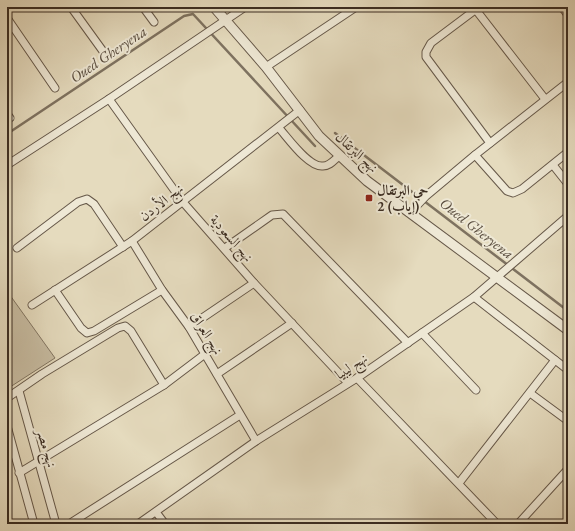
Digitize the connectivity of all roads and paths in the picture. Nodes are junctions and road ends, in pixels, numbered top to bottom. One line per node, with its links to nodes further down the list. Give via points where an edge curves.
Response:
1 (71, 7): 12 (street)
2 (143, 7): 11 (street)
3 (214, 7): 10 (street, نهج البرتقال)
4 (245, 7): 10 (street)
5 (356, 7): 13 (street)
6 (562, 7): 8 (street)
7 (478, 8): 16 (street); 20 (street, via 431,43 426,56)
8 (568, 14)
9 (7, 18): 15 (street)
10 (223, 21): 13 (street, نهج البرتقال); 17 (street)
11 (154, 22)
12 (105, 54)
13 (266, 67): 18 (street, نهج البرتقال)
14 (568, 82): 16 (street)
15 (55, 88)
16 (546, 99): 20 (street)
17 (109, 100): 24 (street); 27 (street, نهج السعودية)
18 (299, 112): 19 (street, نهج الأردن); 23 (street, نهج البرتقال)
19 (279, 128): 23 (street, via 310,162 318,166 324,166); 27 (street, نهج الأردن)
20 (490, 143): 22 (street)
21 (568, 152): 25 (street)
22 (475, 155): 25 (street, via 507,191 513,193); 28 (street, via 426,196)
23 (339, 156): 28 (street, نهج البرتقال)
24 (7, 165)
25 (553, 166): 26 (street)
26 (568, 184)
27 (182, 201): 30 (street, نهج الأردن); 33 (street, نهج السعودية)
28 (410, 213): 34 (street, نهج البرتقال)
29 (568, 216): 34 (street, نهج ليبيا)
30 (132, 241): 31 (street, نهج الأردن); 37 (street, نهج العراق)
31 (123, 247): 32 (street, via 94,204 86,199 78,202); 36 (street, نهج الأردن)
32 (17, 248)
33 (225, 248): 35 (street, نهج السعودية); 44 (street, via 272,215 282,214)
34 (500, 274): 38 (street, نهج ليبيا); 42 (street, نهج البرتقال)
35 (254, 283): 40 (street, نهج السعودية); 41 (street)
36 (55, 290): 37 (street, via 87,333); 39 (street, نهج الأردن)
37 (162, 290): 41 (street, نهج العراق)
38 (474, 296): 43 (street, نهج ليبيا); 46 (street)
39 (32, 305)
40 (292, 323): 48 (street); 50 (street, نهج السعودية)
41 (189, 327): 45 (street, نهج العراق)
42 (568, 330)
43 (422, 333): 44 (street, نهج ليبيا); 52 (street)
44 (408, 343): 49 (street, نهج ليبيا)
45 (205, 354): 48 (street, نهج العراق); 51 (street)
46 (555, 360): 47 (street); 54 (street)
47 (568, 370)
48 (218, 374): 56 (street, نهج العراق)
49 (357, 378): 50 (street, نهج ليبيا); 63 (street)
50 (348, 383): 59 (street, نهج ليبيا)
51 (164, 385): 53 (street, via 125,326 42,374); 60 (street)
52 (476, 390)
53 (19, 391): 55 (street); 60 (street, نهج مصر)
54 (530, 393): 57 (street); 63 (street)
55 (7, 398)
56 (240, 416): 59 (street, نهج العراق); 67 (street)
57 (568, 421)
58 (7, 426): 62 (street)
59 (256, 441): 64 (street, نهج ليبيا)
60 (38, 463): 62 (street); 66 (street, نهج مصر)
61 (568, 469): 71 (street)
62 (19, 473): 65 (street)
63 (459, 483): 70 (street)
64 (156, 512): 68 (street, نهج ليبيا); 69 (street)
65 (34, 524)
66 (56, 524)
67 (69, 524)
68 (138, 524)
69 (165, 524)
70 (497, 524)
71 (518, 524)

